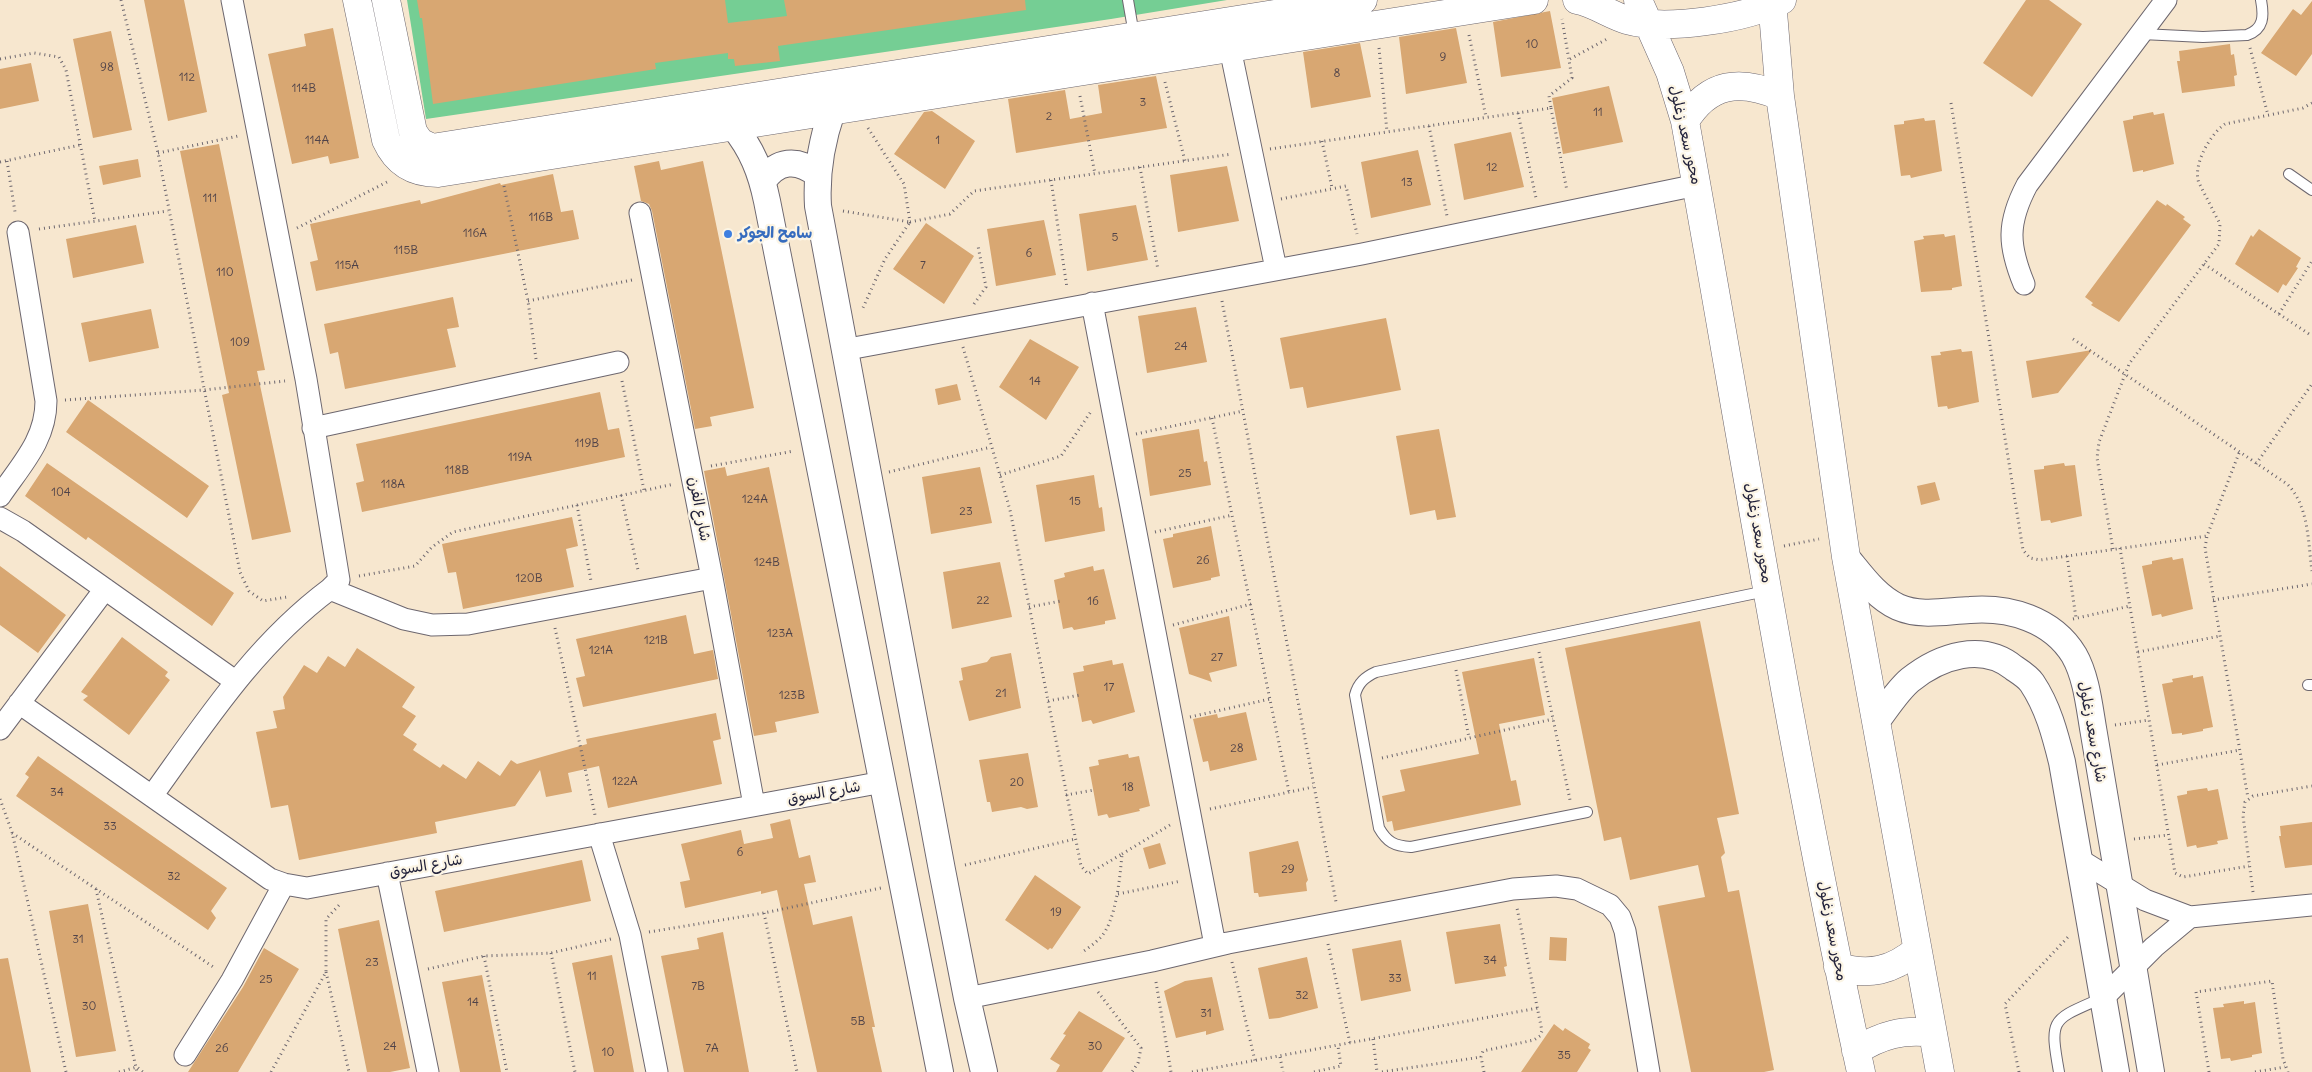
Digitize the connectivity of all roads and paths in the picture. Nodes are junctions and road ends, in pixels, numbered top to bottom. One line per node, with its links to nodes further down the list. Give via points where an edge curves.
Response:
1 (121, 0): 39 (path)
2 (232, 0): 34 (street)
3 (386, 0): 17 (main road, via 413,132 420,142 432,148)
4 (1128, 0): 17 (lane)
5 (1363, 0): 17 (main road)
6 (1534, 0): 12 (main road)
7 (2261, 0): 16 (lane, via 2262,23)
8 (1775, 2): 13 (main road, via 1754,11 1680,25); 23 (main road)
9 (354, 4): 45 (main road, via 386,140 397,157)
10 (1568, 5): 13 (main road); 21 (path)
11 (2157, 6): 15 (street)
12 (1464, 11): 14 (main road); 30 (path)
13 (1642, 16): 21 (path); 31 (main road, محور سعد زغلول, via 1670,72)
14 (1376, 25): 18 (main road); 35 (path)
15 (2141, 34): 16 (lane); 72 (street, via 2027,185 2015,209 2012,234 2014,260)
16 (2247, 35): 29 (path)
17 (1134, 36)
18 (1230, 48): 20 (main road); 38 (street)
19 (0, 59): 37 (path, via 34,53 59,57 66,70)
20 (1159, 59): 22 (main road); 41 (path)
21 (1570, 59): 26 (path, via 1572,78 1549,96)
22 (1075, 72): 27 (main road); 47 (path)
23 (1780, 96): 31 (main road, via 1756,88 1728,86 1695,104); 110 (main road)
24 (2312, 102): 29 (path, via 2303,108)
25 (1951, 103): 114 (path, via 2023,550 2035,560)
26 (1551, 108): 28 (path); 57 (path)
27 (843, 109): 32 (main road); 46 (street, via 821,148); 61 (path, via 904,184)
28 (1518, 113): 30 (path); 59 (path)
29 (2268, 115): 68 (path, via 2220,127 2197,164 2196,177 2220,224 2221,234 2219,244)
30 (1486, 117): 33 (path)
31 (1685, 121): 51 (main road, محور سعد زغلول)
32 (733, 126): 43 (main road); 50 (street, via 751,152)
33 (1429, 126): 35 (path); 63 (path)
34 (257, 132): 39 (path); 64 (street)
35 (1387, 132): 36 (path)
36 (1322, 141): 38 (path); 52 (path)
37 (80, 145): 40 (path); 60 (path)
38 (1251, 151): 41 (path); 54 (street)
39 (158, 153): 56 (path)
40 (7, 160): 42 (path); 62 (path)
41 (1185, 161): 44 (path)
42 (0, 162)
43 (499, 163): 45 (main road, via 438,173); 74 (path)
44 (1140, 167): 47 (path); 73 (path)
45 (413, 169): 64 (path)
46 (816, 174): 50 (street, via 808,167 788,162 769,172); 55 (street)
47 (1095, 174): 49 (path)
48 (2289, 174): 53 (lane)
49 (1051, 180): 61 (path, via 974,191 950,214); 76 (path)
50 (763, 182): 95 (street)
51 (1697, 185): 57 (street); 113 (main road, محور سعد زغلول)
52 (1332, 188): 54 (path); 66 (path, via 1346,186)
53 (2312, 190)
54 (1262, 203): 69 (street)
55 (818, 206): 61 (path); 82 (street)
56 (168, 210): 60 (path); 89 (path)
57 (1571, 212): 59 (street)
58 (640, 213): 70 (street, شارع الفرن)
59 (1540, 218): 63 (street)
60 (95, 221): 62 (path)
61 (910, 222): 78 (path, via 885,259)
62 (18, 232): 90 (street)
63 (1452, 236): 66 (street)
64 (279, 237): 85 (street)
65 (978, 246): 79 (path, via 986,287)
66 (1362, 254): 69 (street)
67 (2312, 261): 77 (path)
68 (2204, 264): 77 (path); 84 (path)
69 (1276, 269): 71 (street)
70 (652, 276): 74 (path); 99 (street, شارع الفرن)
71 (1218, 281): 73 (street); 91 (path)
72 (2024, 284)
73 (1161, 291): 75 (street)
74 (528, 301): 86 (path)
75 (1092, 303): 76 (street); 87 (street)
76 (1070, 307): 79 (street)
77 (2279, 314): 80 (path)
78 (858, 317)
79 (958, 329): 82 (street); 96 (path)
80 (2312, 336)
81 (2073, 339): 84 (path)
82 (843, 350): 101 (street)
83 (618, 362): 86 (street); 102 (path)
84 (2124, 374): 97 (path); 112 (path, via 2098,442 2098,466)
85 (306, 379): 89 (path); 93 (street)
86 (539, 379): 93 (street)
87 (1109, 384): 94 (street); 100 (path, via 1061,456)
88 (2312, 384): 98 (path)
89 (204, 390): 90 (path); 122 (path, via 240,572 249,591 263,601)
90 (46, 401): 104 (street, via 42,434)
91 (1244, 411): 92 (path); 154 (path)
92 (1212, 418): 94 (path); 106 (path)
93 (313, 428): 117 (street)
94 (1119, 438): 108 (street)
95 (817, 447): 99 (path); 152 (street)
96 (991, 448): 100 (path); 101 (path)
97 (2239, 453): 98 (path); 109 (path)
98 (2256, 464): 115 (path, via 2287,484 2300,501)
99 (692, 475): 102 (path); 116 (street, شارع الفرن)
100 (1000, 475): 128 (path)
101 (867, 478): 173 (street)
102 (644, 490): 103 (path)
103 (621, 495): 105 (path); 120 (path)
104 (0, 496)
105 (577, 505): 117 (path, via 453,532 432,547 415,566); 123 (path)
106 (1233, 515): 108 (path); 126 (path)
107 (0, 518): 119 (street)
108 (1138, 536): 132 (street)
109 (2207, 536): 111 (path); 124 (path, via 2205,548)
110 (1844, 546): 113 (path); 131 (street, شارع سعد زغلول, via 1885,600 1912,611 2002,611); 145 (main road)
111 (2120, 548): 112 (path); 127 (path)
112 (2112, 549): 114 (path)
113 (1761, 550): 121 (main road, محور سعد زغلول)
114 (2067, 556): 130 (path)
115 (2312, 571)
116 (712, 578): 120 (street); 161 (street, شارع الفرن)
117 (335, 584): 129 (street, via 404,620 432,625 468,624); 137 (street, via 297,614)
118 (2312, 584): 124 (path)
119 (105, 588): 137 (street); 141 (street)
120 (642, 591): 123 (street)
121 (1768, 591): 134 (lane); 197 (main road, محور سعد زغلول)
122 (292, 596)
123 (595, 600): 129 (street)
124 (2214, 600): 133 (path)
125 (1061, 601): 128 (path)
126 (1251, 604): 132 (path); 139 (path)
127 (2130, 606): 130 (path); 135 (path)
128 (1029, 607): 140 (path)
129 (551, 608): 166 (path)
130 (2076, 618): 131 (path)
131 (2045, 625): 146 (street, شارع سعد زغلول, via 2074,655)
132 (1155, 629): 144 (street)
133 (2220, 636): 135 (path); 149 (path)
134 (1536, 639): 136 (lane); 142 (path)
135 (2138, 652): 143 (path)
136 (1453, 656): 148 (path); 150 (lane, via 1376,672 1362,680 1355,695)
137 (235, 681): 158 (street)
138 (1080, 695): 140 (path)
139 (1270, 699): 144 (path); 156 (path)
140 (1048, 701): 157 (path)
141 (20, 703): 147 (street); 158 (street, شارع السوق)
142 (1553, 719): 148 (path); 164 (path)
143 (2149, 720): 146 (path); 151 (path)
144 (1173, 721): 163 (street)
145 (1876, 722): 171 (street, via 1908,681 1928,667 1954,656 1982,652 2005,660 2030,681 2054,730); 191 (main road)
146 (2093, 728): 169 (street, شارع سعد زغلول)
147 (0, 729)
148 (1469, 738): 150 (path)
149 (2240, 750): 151 (path); 159 (path)
150 (1367, 761): 164 (lane, via 1379,828 1385,839 1395,846 1411,847)
151 (2156, 765): 167 (path)
152 (883, 782): 161 (street, شارع السوق); 177 (street)
153 (2312, 786): 159 (path)
154 (1314, 787): 156 (path); 188 (path)
155 (1094, 790): 157 (path)
156 (1289, 792): 163 (path)
157 (1066, 795): 168 (path)
158 (152, 796): 178 (street, شارع السوق, via 257,870)
159 (2248, 798): 172 (path, via 2243,811)
160 (0, 799): 165 (path)
161 (754, 805): 166 (street, شارع السوق)
162 (1587, 812): 164 (lane)
163 (1190, 813): 170 (path); 175 (street)
164 (1573, 815)
165 (12, 832): 180 (path); 215 (path)
166 (599, 834): 174 (street, شارع السوق); 189 (street)
167 (2168, 835): 169 (path); 172 (path, via 2175,873 2179,877)
168 (1076, 839): 170 (path, via 1081,866 1088,874); 173 (path)
169 (2111, 842): 179 (street, شارع سعد زغلول)
170 (1122, 854): 182 (path)
171 (2080, 860): 179 (street); 186 (street)
172 (2249, 866): 184 (path)
173 (942, 870): 201 (street)
174 (387, 873): 176 (street, شارع السوق); 199 (street)
175 (1202, 876): 182 (path); 190 (street)
176 (366, 877): 178 (street, شارع السوق, via 307,888); 198 (path, via 326,919)
177 (903, 883): 185 (path); 225 (street)
178 (284, 884): 200 (street)
179 (2119, 885): 187 (street, via 2159,907); 196 (street, شارع سعد زغلول)
180 (96, 889): 200 (path); 214 (path)
181 (1513, 889): 188 (street); 203 (path); 235 (street, via 1556,886 1577,889 1610,905 1620,917)
182 (1118, 894): 195 (path, via 1101,937)
183 (2312, 905): 184 (street)
184 (2256, 912): 187 (street)
185 (764, 913): 189 (path); 224 (path)
186 (2090, 915): 202 (street); 237 (path, via 2005,1004)
187 (2190, 917): 196 (street)
188 (1331, 922): 190 (street); 206 (path)
189 (630, 935): 192 (path); 223 (street)
190 (1222, 944): 194 (street); 211 (path)
191 (1917, 950): 197 (main road, via 1889,969 1863,972); 204 (main road)
192 (551, 953): 193 (path); 222 (path)
193 (484, 956): 199 (path); 221 (path)
194 (1152, 961): 195 (street); 228 (path)
195 (1079, 967): 201 (street); 227 (path, via 1141,1048)
196 (2134, 967): 202 (street); 240 (street, شارع سعد زغلول)
197 (1838, 968): 212 (main road, محور سعد زغلول)
198 (326, 972): 218 (path); 219 (path)
199 (408, 974): 220 (street)
200 (232, 980): 208 (street)
201 (967, 998): 226 (street)
202 (2102, 998): 238 (lane, via 2064,1015 2055,1025 2053,1038); 239 (street)
203 (1538, 1008): 205 (path); 210 (path, via 1540,1036 1534,1040 1489,1048)
204 (1933, 1033): 212 (main road, via 1885,1035); 236 (main road)
205 (1373, 1039): 206 (path); 232 (path)
206 (1350, 1044): 207 (path)
207 (1338, 1046): 209 (path); 231 (path, via 1341,1066)
208 (185, 1055)
209 (1280, 1056): 211 (path); 230 (path)
210 (1481, 1057): 233 (path); 234 (path)
211 (1255, 1061): 229 (path)
212 (1859, 1061)
213 (2285, 1067): 241 (path, via 2272,981 2196,992); 242 (path); 243 (path)
214 (137, 1070): 216 (path); 217 (path)
215 (66, 1072)
216 (119, 1072)
217 (144, 1072)
218 (271, 1072)
219 (349, 1072)
220 (428, 1072)
221 (507, 1072)
222 (576, 1072)
223 (657, 1072)
224 (797, 1072)
225 (940, 1072)
226 (984, 1072)
227 (1132, 1072)
228 (1171, 1072)
229 (1192, 1072)
230 (1283, 1072)
231 (1314, 1072)
232 (1377, 1072)
233 (1382, 1072)
234 (1484, 1072)
235 (1649, 1072)
236 (1940, 1072)
237 (2019, 1072)
238 (2058, 1072)
239 (2116, 1072)
240 (2151, 1072)
241 (2209, 1072)
242 (2255, 1072)
243 (2288, 1072)

